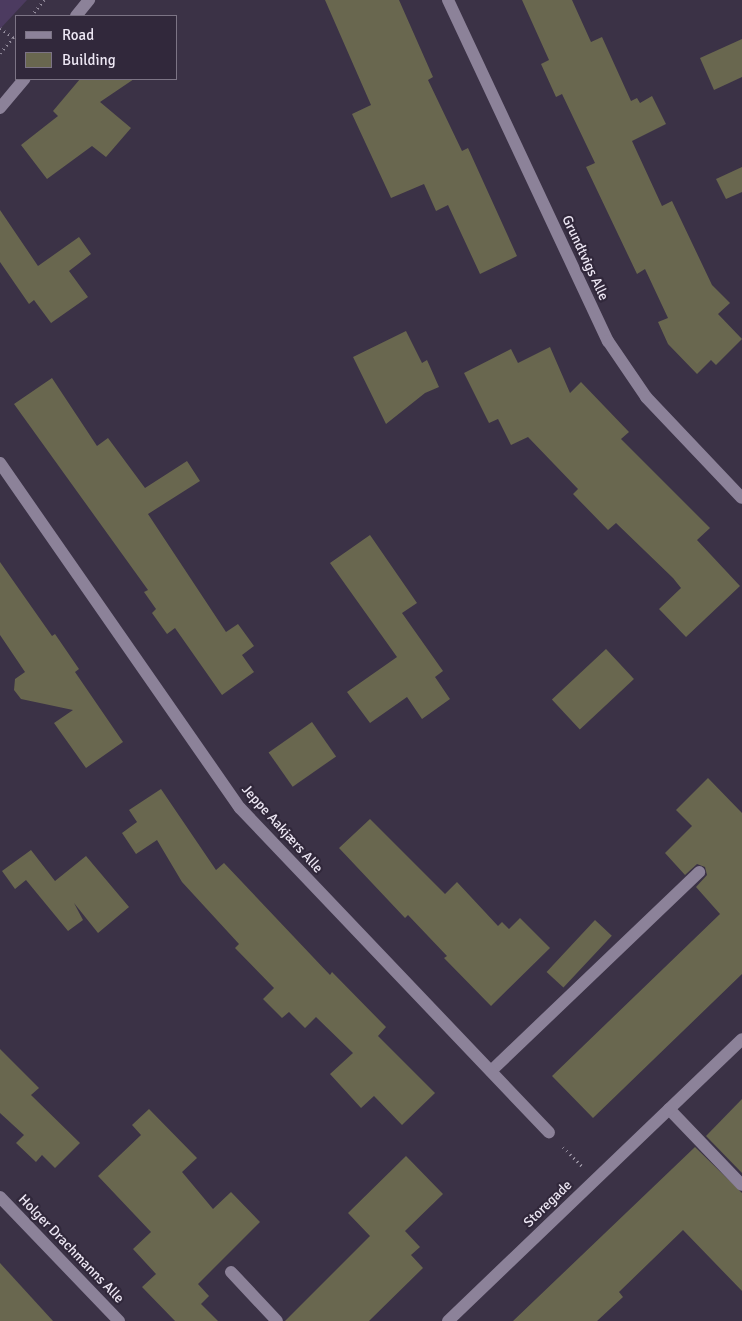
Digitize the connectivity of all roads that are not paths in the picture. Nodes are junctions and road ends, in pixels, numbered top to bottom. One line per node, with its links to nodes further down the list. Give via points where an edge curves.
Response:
1 (89, 0): 3 (street)
2 (448, 0): 7 (street, Grundtvigs Alle, via 608,342 646,397)
3 (77, 15)
4 (23, 80): 5 (street)
5 (0, 108)
6 (0, 463): 10 (street, Jeppe Aakjærs Alle, via 240,808)
7 (742, 498)
8 (699, 872): 10 (street)
9 (742, 1039): 11 (street, Storegade)
10 (491, 1071): 12 (street, Jeppe Aakjærs Alle)
11 (669, 1109): 13 (street); 18 (street, Storegade)
12 (549, 1132)
13 (742, 1185)
14 (0, 1197): 16 (street, Holger Drachmanns Alle)
15 (231, 1272): 17 (street)
16 (119, 1321)
17 (277, 1321)
18 (448, 1321)

